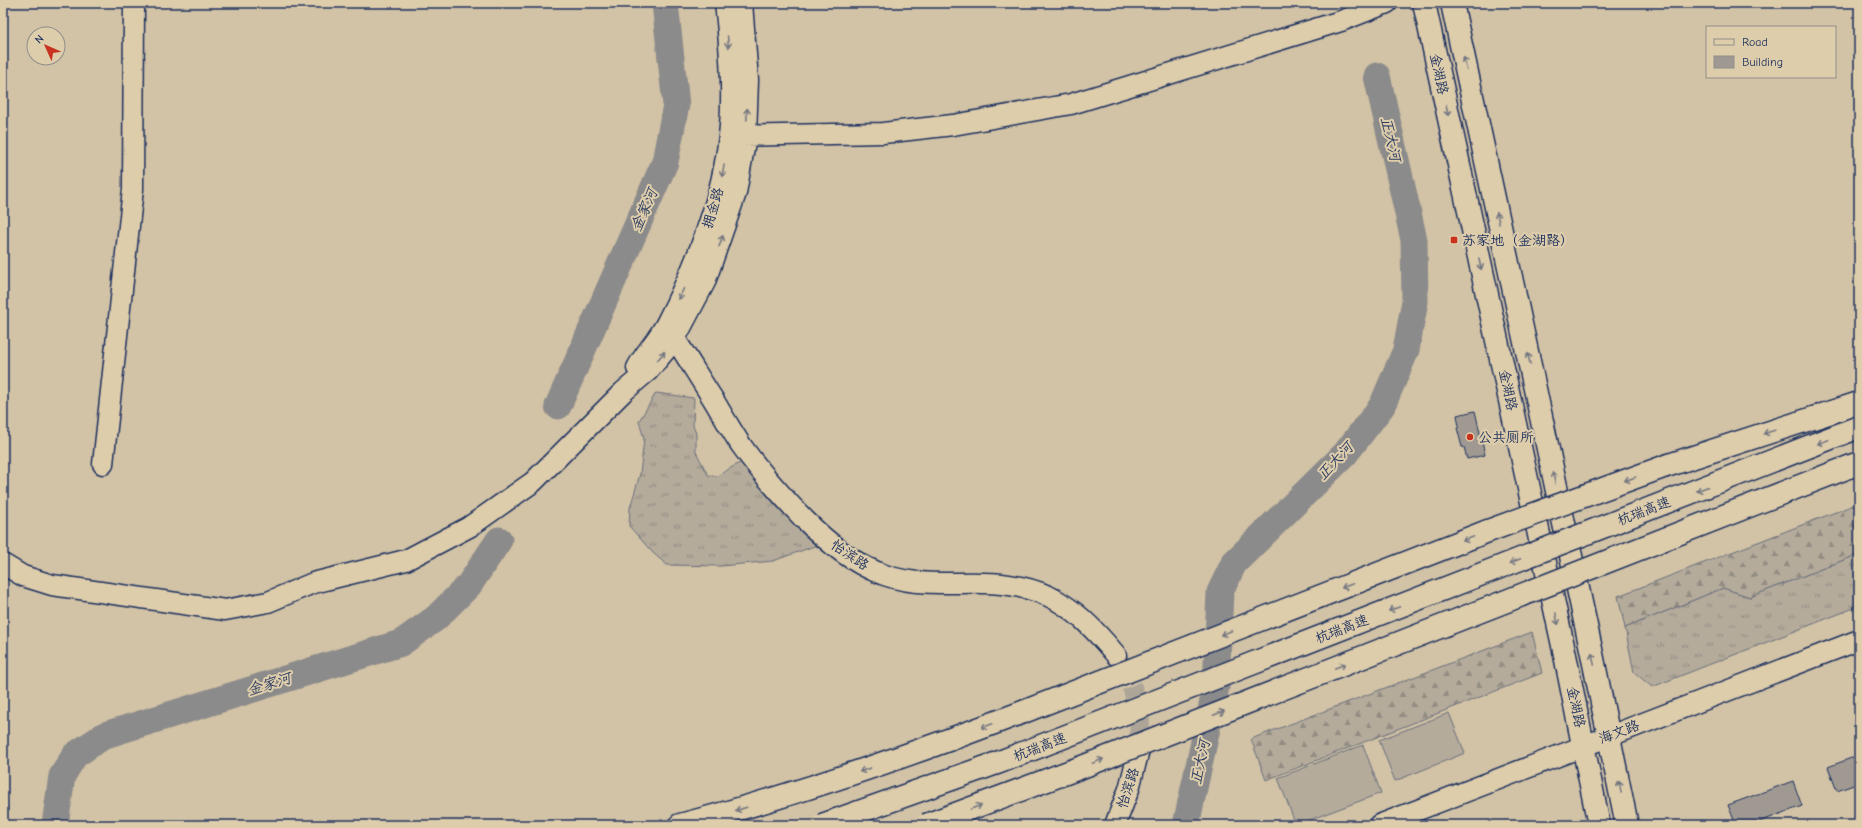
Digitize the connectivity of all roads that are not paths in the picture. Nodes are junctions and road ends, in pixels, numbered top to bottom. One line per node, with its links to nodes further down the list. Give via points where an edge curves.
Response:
1 (134, 3): 12 (street, via 133,189)
2 (725, 3): 7 (street, 拥金路, one-way to 7)
3 (742, 3): 7 (street, one-way to 3, via 748,80)
4 (1388, 3): 7 (street, via 1071,104 953,125 883,133)
5 (1424, 3): 17 (main road, 金湖路, one-way to 17)
6 (1452, 3): 16 (main road, 金湖路, one-way to 6)
7 (738, 136): 8 (street, 拥金路)
8 (671, 332): 13 (street, 拥金路, via 648,371 623,392 533,482 468,527 406,560 313,583 268,602 225,610 52,585 23,576); 15 (street, 怡滨路, via 741,445 777,491 842,553 876,572 899,580 926,583 1000,583 1020,585 1047,594 1069,607 1094,629)
9 (1859, 403): 19 (main road, one-way to 19, bridge, via 1693,457 1558,505 927,748 812,788)
10 (1859, 427): 20 (main road, 杭瑞高速, one-way to 20, bridge, via 997,763)
11 (1859, 463): 21 (main road, one-way to 11, bridge, via 1082,767)
12 (104, 464)
13 (3, 564)
14 (1859, 640): 16 (street, 海文路)
15 (1116, 655)
16 (1610, 736): 17 (street, 海文路); 25 (main road, 金湖路, one-way to 16)
17 (1584, 745): 23 (street, 海文路); 24 (main road, 金湖路)
18 (1139, 750): 22 (street, 怡滨路, via 1129,789)
19 (680, 825)
20 (822, 825)
21 (926, 825)
22 (1115, 825)
23 (1379, 825)
24 (1599, 825)
25 (1627, 825)

